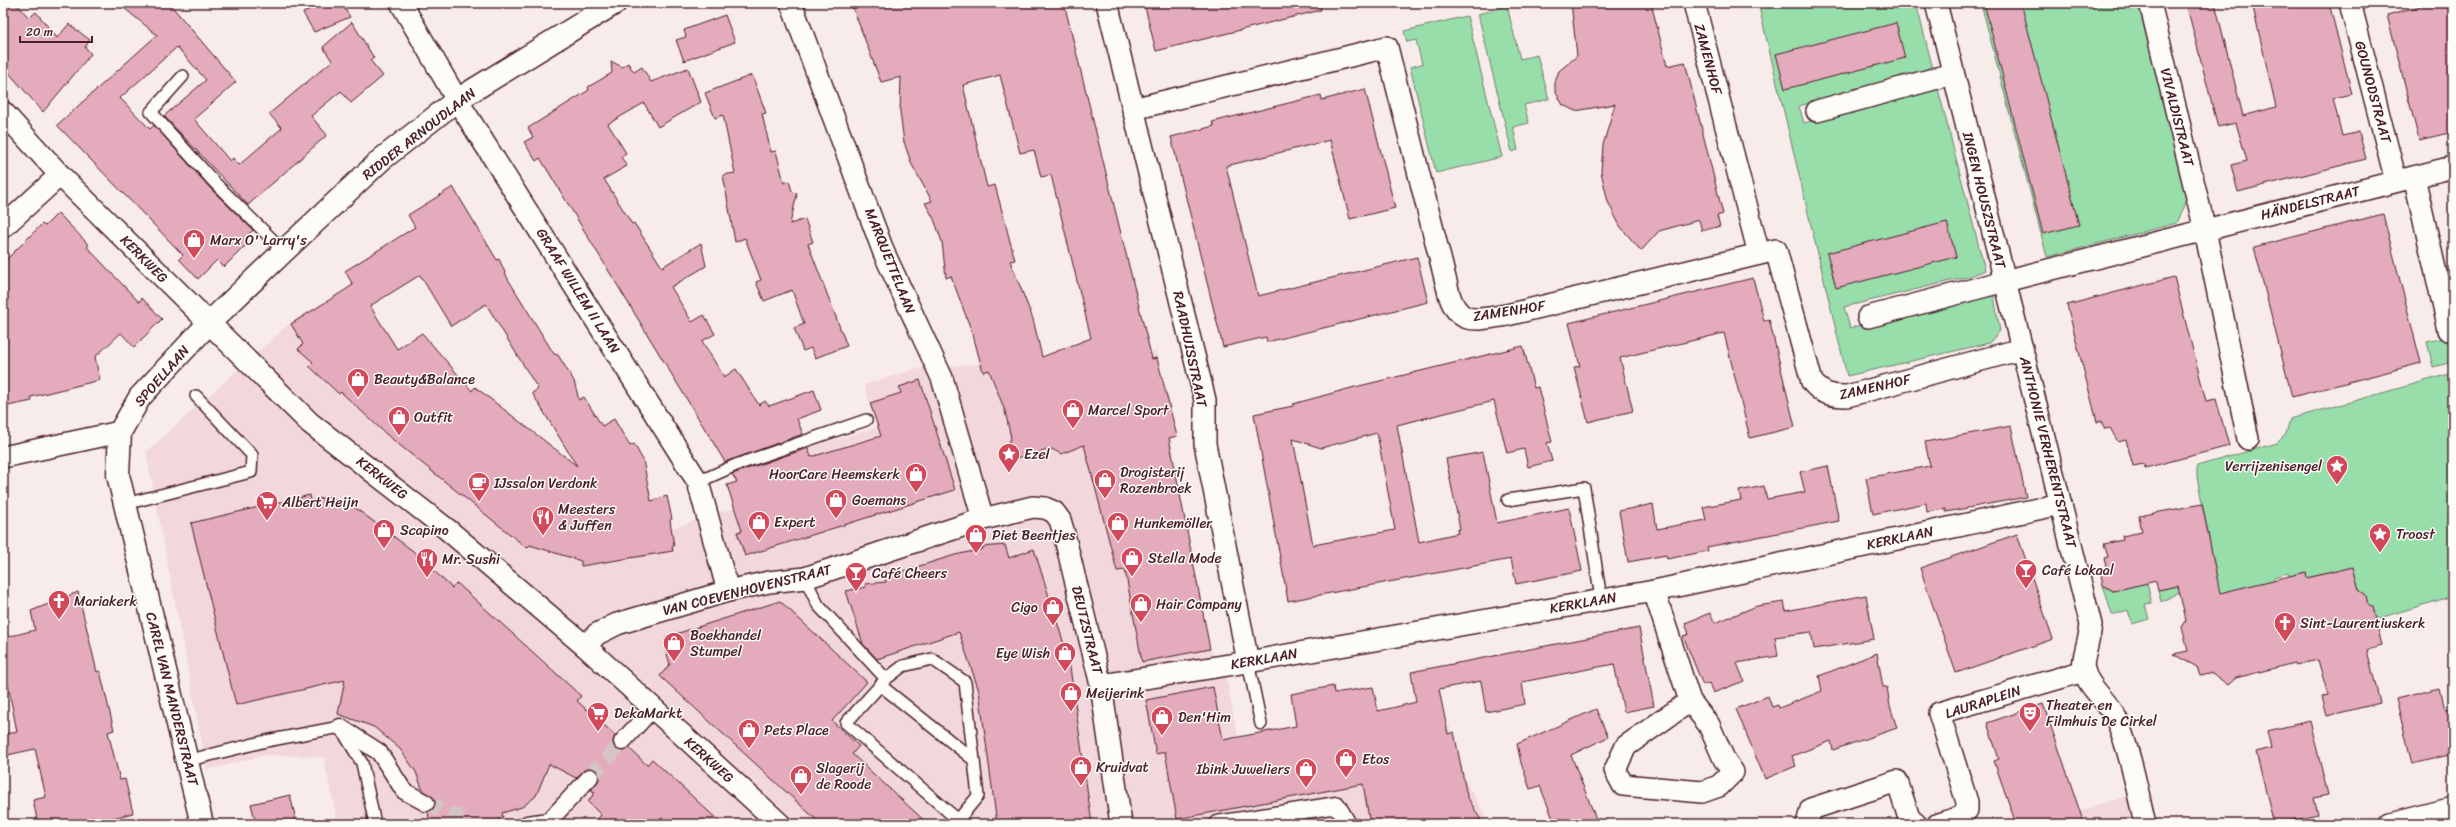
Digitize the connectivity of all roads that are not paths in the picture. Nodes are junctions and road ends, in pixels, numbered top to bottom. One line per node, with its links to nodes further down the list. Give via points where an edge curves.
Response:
1 (401, 3): 11 (street, GRAAF WILLEM II LAAN)
2 (615, 3): 11 (street, RIDDER ARNOUDLAAN)
3 (791, 3): 36 (street, MARQUETTELAAN, via 884,253 942,378)
4 (1107, 3): 12 (street, RAADHUISSTRAAT)
5 (1694, 3): 21 (street, ZAMENHOF)
6 (1936, 3): 9 (street, INGEN HOUSZSTRAAT)
7 (2150, 3): 19 (street, VIVALDISTRAAT)
8 (2350, 3): 17 (street, GOUNODSTRAAT)
9 (1952, 74): 13 (street); 22 (street, INGEN HOUSZSTRAAT)
10 (183, 76): 20 (lane, via 151,112 215,183)
11 (457, 100): 20 (street, RIDDER ARNOUDLAAN, via 382,159); 32 (street, GRAAF WILLEM II LAAN)
12 (1133, 109): 21 (street, ZAMENHOF, via 1386,47 1449,294 1454,309 1463,318 1474,320 1507,315); 42 (street, RAADHUISSTRAAT, via 1205,400 1205,444)
13 (1817, 111)
14 (3, 112): 16 (street, KERKWEG)
15 (2453, 167): 17 (street, HÄNDELSTRAAT)
16 (60, 175): 18 (street); 24 (street, KERKWEG)
17 (2405, 179): 19 (street, HÄNDELSTRAAT); 25 (street)
18 (3, 227)
19 (2205, 230): 22 (street, HÄNDELSTRAAT); 30 (street)
20 (284, 251): 24 (street, RIDDER ARNOUDLAAN)
21 (1759, 254): 26 (street, ZAMENHOF, via 1776,250 1812,382 1819,391 1832,396 1846,396)
22 (2005, 281): 23 (street, INGEN HOUSZSTRAAT); 26 (street, ANTHONIE VERHERENTSTRAAT)
23 (1868, 317)
24 (208, 324): 29 (street, SPOELLAAN, via 140,397); 41 (street, KERKWEG, via 310,423 448,530)
25 (2449, 330)
26 (2022, 349): 35 (street, ANTHONIE VERHERENTSTRAAT)
27 (196, 396): 34 (lane, via 252,455 251,472)
28 (866, 420): 32 (lane, via 736,465)
29 (120, 432): 31 (street); 34 (street, CAREL VAN MANDERSTRAAT, via 118,475)
30 (2248, 438)
31 (3, 457)
32 (698, 482): 38 (street, GRAAF WILLEM II LAAN)
33 (1508, 500): 40 (lane, via 1584,488)
34 (125, 504): 52 (street, CAREL VAN MANDERSTRAAT)
35 (2061, 504): 39 (street, KERKLAAN); 43 (street, ANTHONIE VERHERENTSTRAAT, via 2091,625 2083,662)
36 (983, 519): 37 (street, VAN COEVENHOVENSTRAAT); 45 (street, DEUTZSTRAAT, via 1033,507 1054,512 1060,520)
37 (805, 578): 38 (street, VAN COEVENHOVENSTRAAT, via 769,582); 44 (lane, via 818,605)
38 (728, 591): 41 (street, VAN COEVENHOVENSTRAAT, via 617,624 596,634)
39 (1654, 591): 40 (street, KERKLAAN); 46 (street)
40 (1602, 599): 42 (street, KERKLAAN)
41 (584, 646): 47 (street, KERKWEG)
42 (1248, 662): 45 (street, KERKLAAN); 48 (lane)
43 (2084, 671): 66 (street, LAURAPLEIN, via 1939,713 1967,802 1967,810 1961,817); 67 (street, via 2107,703 2122,732)
44 (883, 682): 51 (lane); 51 (lane, via 903,666 932,659 965,682); 51 (lane, via 846,723 958,820 978,796)
45 (1101, 686): 61 (street, DEUTZSTRAAT)
46 (1690, 701): 46 (street, via 1626,746 1615,770 1623,784 1702,792 1719,786 1733,772 1724,759 1709,725)
47 (653, 708): 50 (street); 60 (street, KERKWEG)
48 (1261, 724)
49 (340, 727): 52 (lane, via 266,741); 54 (street, via 379,752 404,791); 58 (lane, via 362,763)
50 (622, 742)
51 (974, 760)
52 (186, 761): 57 (street, CAREL VAN MANDERSTRAAT)
53 (590, 777): 56 (street)
54 (426, 803)
55 (2453, 808): 68 (street)
56 (549, 823): 59 (street)
57 (202, 824)
58 (375, 824)
59 (527, 824)
60 (780, 824)
61 (1121, 824)
62 (1217, 824): 63 (street, via 1336,805)
63 (1348, 824)
64 (1807, 824): 65 (street, via 1810,809 1897,782 1909,818)
65 (1916, 824)
66 (1938, 824)
67 (2145, 824)
68 (2392, 824)

